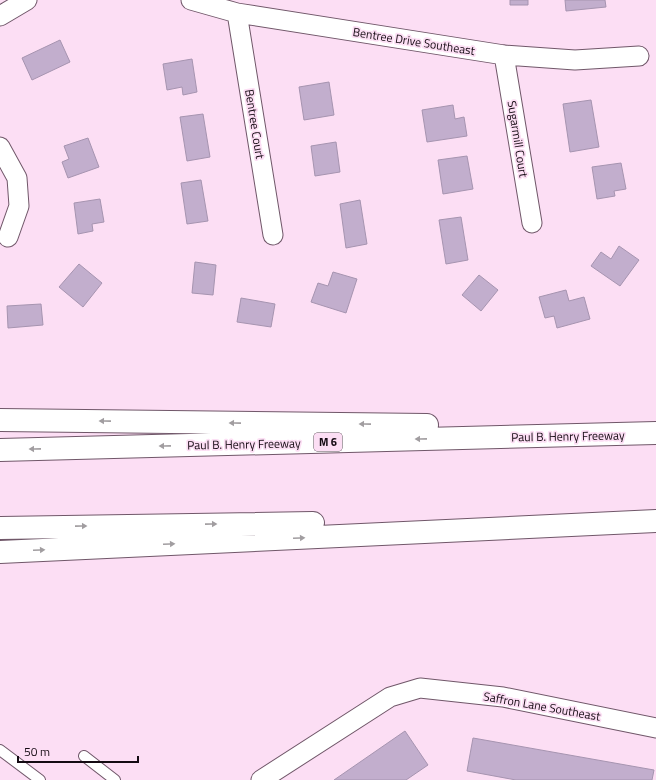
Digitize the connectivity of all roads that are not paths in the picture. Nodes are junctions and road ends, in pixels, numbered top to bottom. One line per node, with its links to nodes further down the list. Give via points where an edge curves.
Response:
1 (27, 0): 4 (street)
2 (191, 0): 3 (street, Bentree Drive Southeast)
3 (237, 13): 5 (street, Bentree Drive Southeast); 9 (street, Bentree Court)
4 (0, 16)
5 (504, 55): 6 (street, Bentree Drive Southeast, via 575,60); 8 (street, Sugarmill Court)
6 (639, 56)
7 (0, 147): 10 (street, via 17,178 19,206)
8 (532, 223)
9 (273, 235)
10 (8, 237)
11 (0, 420): 12 (highway, one-way to 11)
12 (656, 426)
13 (656, 433): 14 (highway, Paul B. Henry Freeway / M 6, one-way to 14)
14 (0, 450)
15 (656, 517): 17 (highway, one-way to 15)
16 (656, 521): 18 (highway, one-way to 16)
17 (0, 528)
18 (0, 552)
19 (656, 728): 24 (street, Saffron Lane Southeast, via 503,697 420,688 390,697)
20 (0, 750): 22 (lane)
21 (84, 756): 23 (lane)
22 (40, 780)
23 (115, 780)
24 (261, 780)

